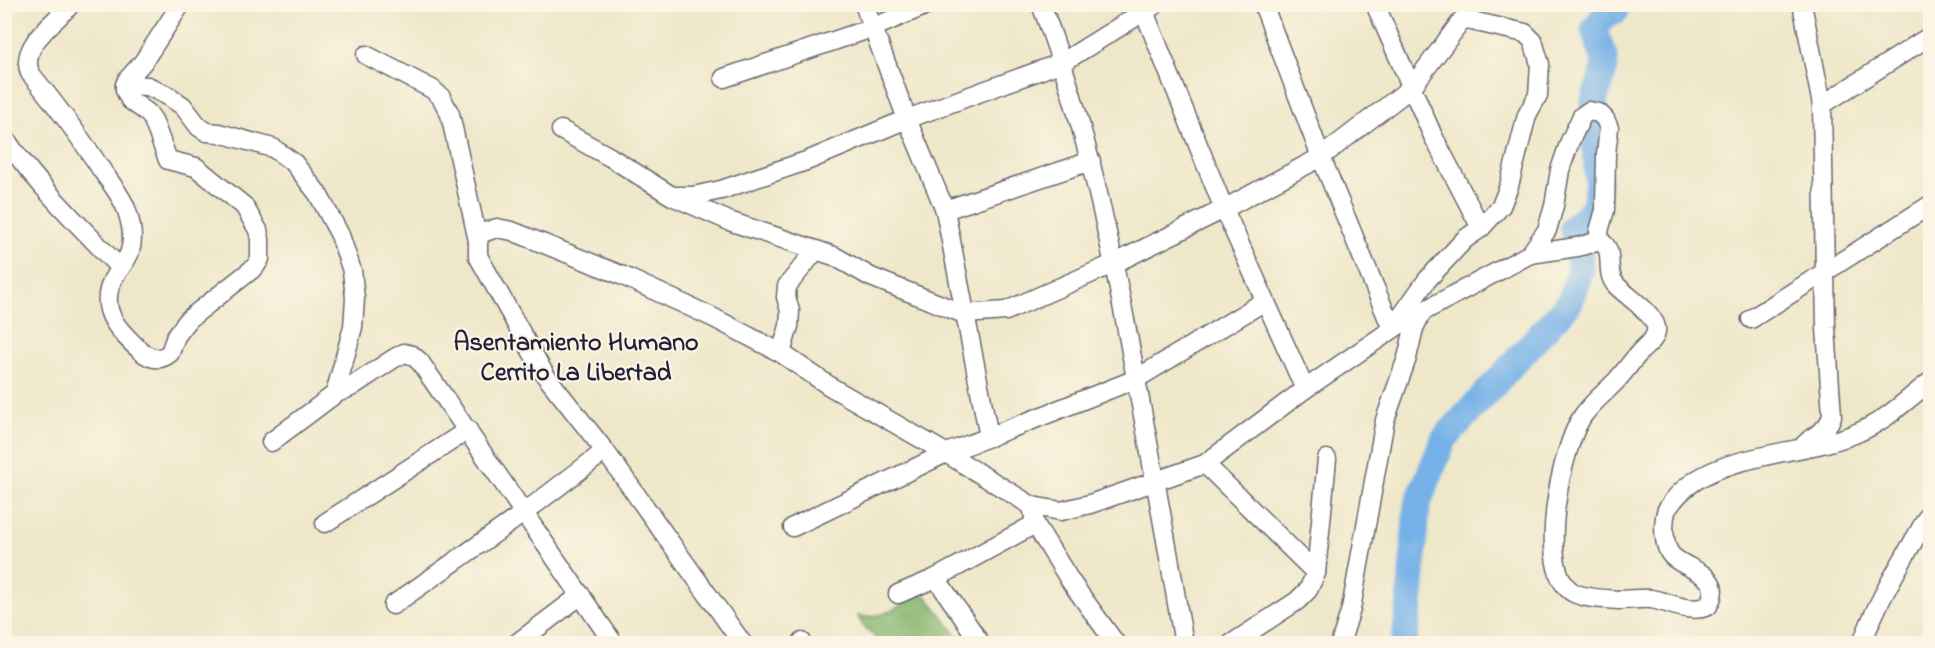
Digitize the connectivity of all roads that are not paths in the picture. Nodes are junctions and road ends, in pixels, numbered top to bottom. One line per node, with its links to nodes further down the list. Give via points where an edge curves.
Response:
1 (71, 4): 34 (street, via 32,45 27,66 121,197 131,240 128,257)
2 (181, 4): 16 (street)
3 (864, 4): 11 (street)
4 (928, 4): 11 (street)
5 (1041, 4): 14 (street)
6 (1263, 4): 22 (street)
7 (1375, 4): 17 (street)
8 (1802, 4): 18 (street)
9 (1147, 7): 14 (street); 26 (street)
10 (1461, 12): 17 (street); 28 (street, via 1525,33 1533,41 1540,64 1538,94 1527,115 1509,186 1501,206)
11 (872, 28): 15 (street); 19 (street)
12 (1930, 36): 18 (street)
13 (366, 55): 29 (street, via 441,97 450,114)
14 (1063, 62): 19 (street); 23 (street)
15 (724, 78)
16 (125, 85): 34 (street, via 130,100 153,120 168,160 196,167 244,206 258,230 261,249 255,267 189,319 176,336 170,353 159,359 147,356 112,320 107,300); 45 (street, via 148,86 170,97 207,132 273,148 294,163 318,194 340,235 352,271 355,298 353,327)
17 (1412, 87): 22 (street); 28 (street)
18 (1822, 105): 35 (street)
19 (907, 119): 24 (street, via 809,160 721,190); 27 (street)
20 (561, 130): 24 (street)
21 (4, 137): 34 (street)
22 (1321, 157): 26 (street); 40 (street)
23 (1092, 161): 27 (street); 33 (street)
24 (672, 196): 31 (street, via 729,222)
25 (1930, 205): 35 (street)
26 (1224, 209): 33 (street); 36 (street)
27 (945, 210): 38 (street)
28 (1481, 228): 40 (street, via 1464,239 1427,279)
29 (478, 241): 41 (street, via 482,232 497,228 512,231 621,275); 50 (street, via 478,256 545,375)
30 (1599, 241): 32 (street); 32 (street, via 1605,210 1609,128 1605,119 1594,112 1582,116 1566,151 1547,230); 49 (street, via 1609,250 1612,280 1657,328 1655,338 1575,428 1560,480 1553,542 1554,560 1562,580 1573,592 1622,600 1650,599 1694,610 1708,606 1714,587 1709,579 1671,555 1664,537 1666,510 1682,489 1706,474 1781,451)
31 (816, 250): 38 (street); 41 (street, via 787,286 789,326)
32 (1530, 254): 37 (street)
33 (1115, 263): 38 (street, via 1006,311); 42 (street)
34 (120, 268)
35 (1826, 272): 39 (street); 49 (street, via 1832,416 1826,428)
36 (1265, 301): 42 (street); 44 (street)
37 (1422, 312): 40 (street); 73 (street, via 1385,420 1351,609)
38 (964, 314): 47 (street)
39 (1751, 319)
40 (1392, 328): 44 (street)
41 (782, 353): 51 (street, via 831,387)
42 (1136, 379): 47 (street); 54 (street)
43 (1930, 382): 49 (street, via 1889,415 1860,432)
44 (1305, 389): 53 (street)
45 (335, 394): 46 (street, via 393,358 412,355); 48 (street)
46 (468, 430): 56 (street); 58 (street)
47 (989, 437): 51 (street)
48 (271, 442)
49 (1801, 449)
50 (605, 451): 56 (street); 68 (street)
51 (946, 453): 55 (street); 60 (street)
52 (1327, 459): 61 (street)
53 (1205, 464): 54 (street); 61 (street)
54 (1155, 482): 55 (street, via 1061,511); 71 (street)
55 (1032, 506): 59 (street)
56 (525, 512): 64 (street); 65 (street)
57 (1930, 512): 74 (street)
58 (325, 523)
59 (1035, 524): 62 (street); 70 (street)
60 (793, 528)
61 (1316, 573): 72 (street, via 1297,601)
62 (936, 579): 63 (street); 69 (street)
63 (898, 594)
64 (581, 595): 66 (street); 67 (street)
65 (393, 605)
66 (516, 644)
67 (614, 644)
68 (742, 644)
69 (981, 644)
70 (1116, 644)
71 (1184, 644)
72 (1231, 644)
73 (1340, 644)
74 (1862, 644)

